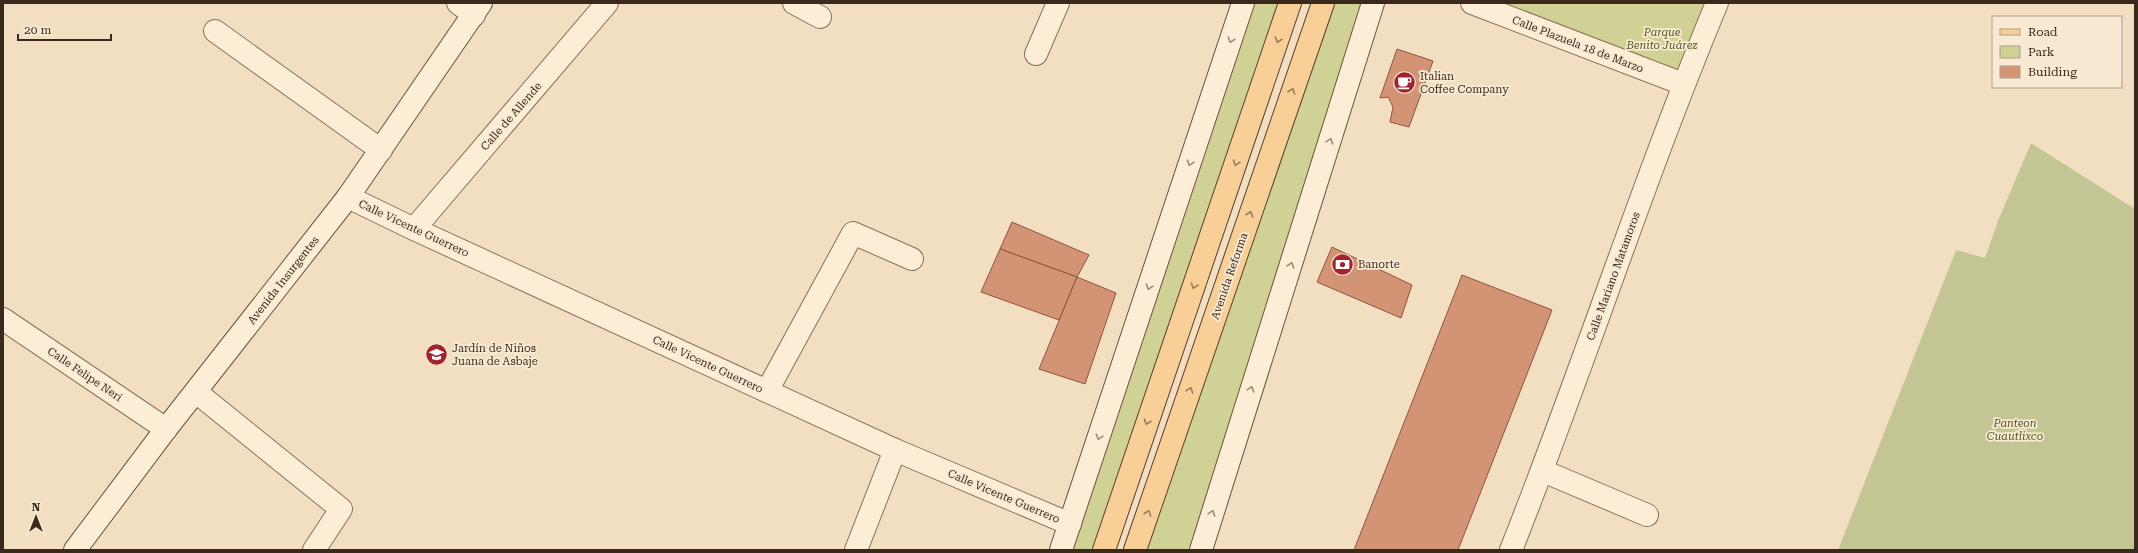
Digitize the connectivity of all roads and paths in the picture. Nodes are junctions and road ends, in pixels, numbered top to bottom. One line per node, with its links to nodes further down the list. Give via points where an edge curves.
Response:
1 (607, 3): 17 (street, Calle de Allende)
2 (794, 3): 11 (street)
3 (1058, 3): 13 (street)
4 (1243, 3): 26 (street, one-way to 26)
5 (1290, 3): 31 (main road, one-way to 31)
6 (1323, 3): 32 (main road, Avenida Reforma, one-way to 6)
7 (1373, 3): 33 (street, one-way to 7)
8 (1472, 3): 14 (street, Calle Plazuela 18 de Marzo)
9 (1718, 3): 14 (street, Calle Mariano Matamoros)
10 (471, 7): 15 (street, Avenida Insurgentes)
11 (820, 18)
12 (215, 31): 15 (street)
13 (1036, 54)
14 (1683, 84): 24 (street, Calle Mariano Matamoros)
15 (381, 150): 16 (street, Avenida Insurgentes)
16 (348, 196): 17 (street, Calle Vicente Guerrero); 21 (street, Avenida Insurgentes)
17 (414, 229): 20 (street, Calle Vicente Guerrero)
18 (912, 260): 20 (street, via 853,233)
19 (3, 319): 22 (street, Calle Felipe Neri)
20 (767, 391): 23 (street, Calle Vicente Guerrero)
21 (196, 392): 22 (street, Avenida Insurgentes); 28 (street, via 341,509)
22 (166, 429): 27 (street, Avenida Insurgentes)
23 (895, 450): 26 (street, Calle Vicente Guerrero); 29 (street)
24 (1543, 470): 25 (street); 34 (street, Calle Mariano Matamoros)
25 (1647, 515)
26 (1070, 524): 30 (street)
27 (74, 550)
28 (314, 550)
29 (856, 550)
30 (1061, 550)
31 (1104, 550)
32 (1135, 550)
33 (1201, 550)
34 (1511, 550)

